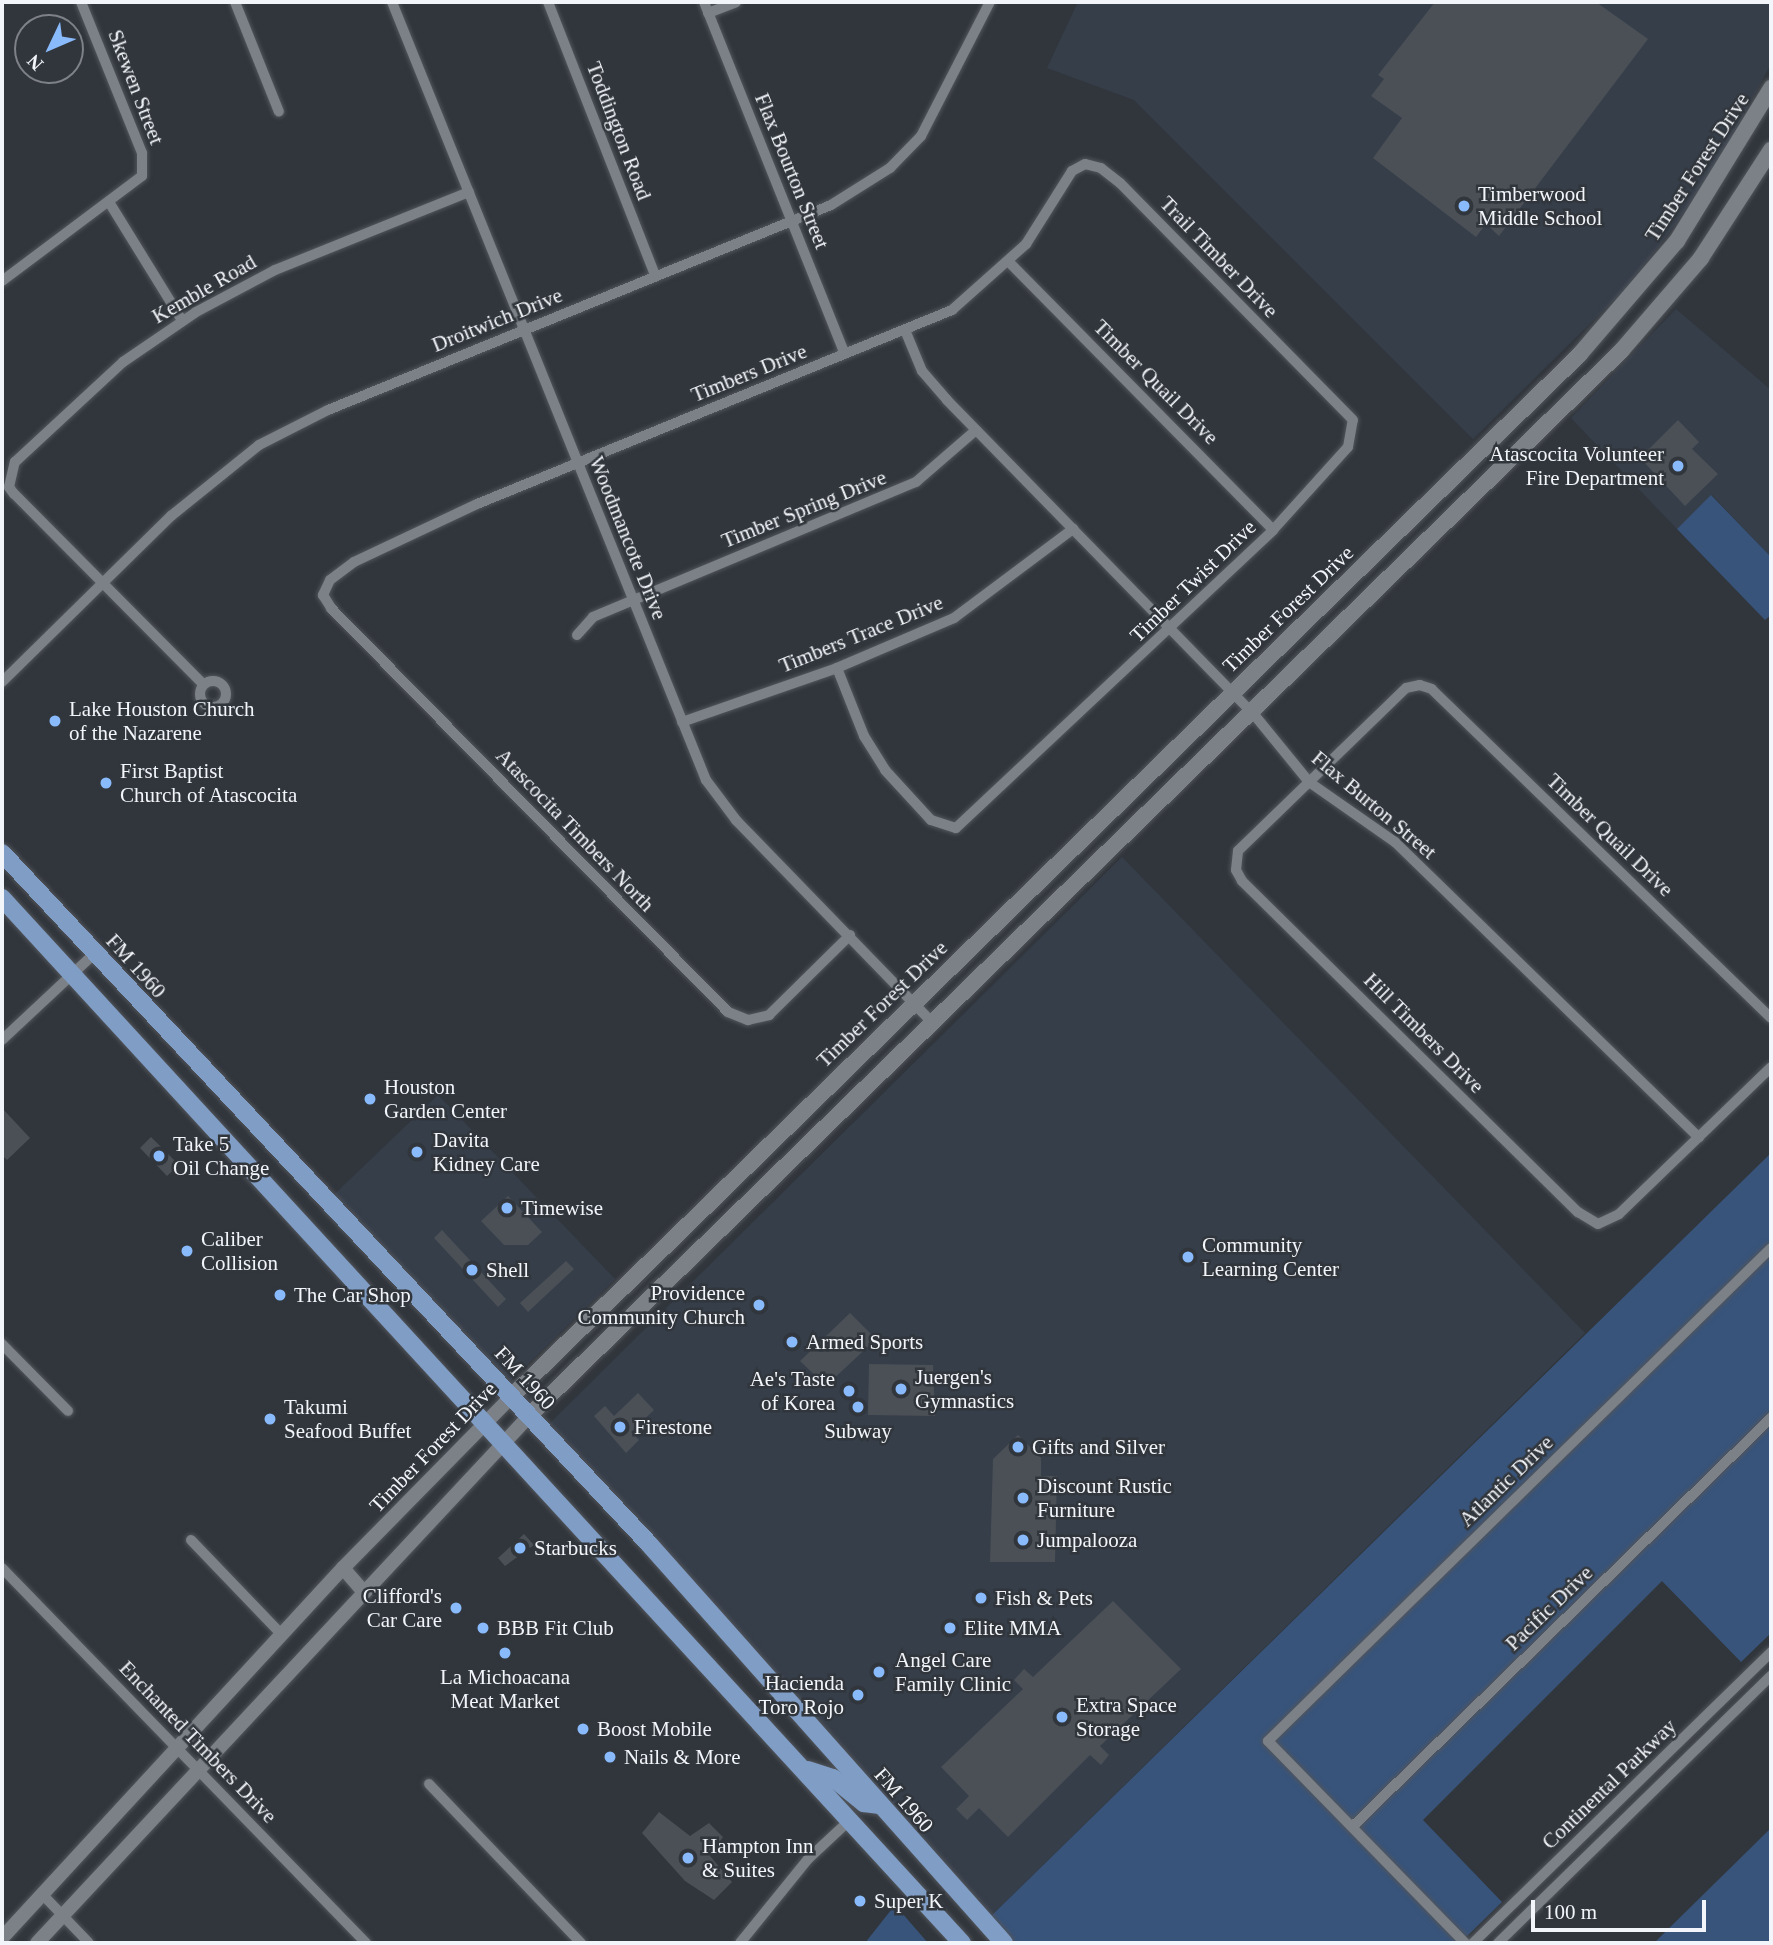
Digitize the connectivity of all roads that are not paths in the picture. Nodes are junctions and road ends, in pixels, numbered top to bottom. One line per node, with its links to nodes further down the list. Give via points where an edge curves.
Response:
1 (81, 2): 13 (street, Skewen Street, via 145,165 133,186)
2 (235, 2): 9 (street)
3 (392, 2): 12 (street, Woodmancote Drive)
4 (548, 2): 16 (street, Toddington Road)
5 (736, 2): 7 (street)
6 (990, 2): 14 (street, Droitwich Drive, via 944,97 912,148 857,191)
7 (706, 7): 14 (street, Flax Bourton Street)
8 (1771, 88): 35 (main road, Timber Forest Drive, via 1701,208 1627,302)
9 (279, 112)
10 (1771, 150): 36 (main road, via 1701,258 1631,340)
11 (1103, 169): 15 (street, Timbers Drive, via 1085,164 1072,171); 22 (street, Trail Timber Drive)
12 (469, 192): 18 (street, Kemble Road, via 275,270); 19 (street, Woodmancote Drive)
13 (109, 202): 17 (street); 18 (street)
14 (792, 221): 16 (street, Droitwich Drive); 21 (street, Flax Bourton Street)
15 (1009, 262): 20 (street, Timbers Drive, via 952,310); 26 (street, Timber Quail Drive)
16 (655, 275): 19 (street, Droitwich Drive)
17 (2, 281)
18 (183, 320): 28 (street, Kemble Road, via 123,362 21,455 9,487)
19 (523, 330): 24 (street, Woodmancote Drive); 28 (street, Droitwich Drive, via 328,410 259,445 197,492)
20 (905, 330): 21 (street, Timbers Drive); 23 (street, Flax Burton Street, via 928,379)
21 (845, 354): 24 (street, Timbers Drive)
22 (1306, 373): 26 (street, Timber Twist Drive, via 1348,410 1354,429 1348,447)
23 (976, 430): 25 (street, Flax Burton Street); 29 (street, Timber Spring Drive, via 916,482 878,501)
24 (577, 464): 27 (street, Timbers Drive); 29 (street, Woodmancote Drive)
25 (1073, 529): 30 (street, Flax Burton Street); 32 (street, Timbers Trace Drive, via 954,618)
26 (1273, 530): 30 (street, Timber Twist Drive)
27 (359, 560): 43 (street, Atascocita Timbers North, via 330,580 323,595 331,608 728,1012 748,1020 769,1015)
28 (103, 584): 33 (street, Droitwich Drive); 34 (street)
29 (632, 600): 31 (street, Timber Spring Drive, via 593,617); 37 (street, Woodmancote Drive)
30 (1172, 630): 32 (street, Timber Twist Drive, via 956,828 932,820 874,754); 35 (street, Flax Burton Street)
31 (577, 635)
32 (837, 668): 37 (street, Timbers Trace Drive)
33 (2, 682)
34 (204, 684)
35 (1232, 692): 36 (street, Flax Burton Street); 39 (main road, Timber Forest Drive)
36 (1252, 712): 38 (street, Flax Burton Street); 41 (main road)
37 (682, 722): 43 (street, Woodmancote Drive, via 719,800)
38 (1309, 782): 47 (street, Timber Quail Drive, via 1406,688 1420,685 1432,689); 51 (street, Flax Burton Street, via 1395,842); 51 (street, Hill Timbers Drive, via 1238,851 1242,881 1578,1212 1598,1224 1619,1214)
39 (1081, 840): 41 (main road); 46 (main road, Timber Forest Drive)
40 (2, 853): 44 (main road, FM 1960 / FM 1960)
41 (1101, 860): 48 (main road)
42 (2, 898): 45 (main road)
43 (850, 935): 46 (street, Woodmancote Drive)
44 (94, 954): 45 (street); 58 (main road, FM 1960 / FM 1960)
45 (72, 974): 49 (street); 62 (main road)
46 (913, 1002): 48 (street, Woodmancote Drive); 52 (main road, Timber Forest Drive)
47 (1771, 1018)
48 (933, 1023): 53 (main road)
49 (2, 1040)
50 (1771, 1068): 51 (street)
51 (1699, 1138)
52 (743, 1169): 53 (main road); 55 (main road, Timber Forest Drive)
53 (764, 1190): 56 (main road)
54 (1771, 1248): 77 (street, Atlantic Drive, via 1268,1741)
55 (660, 1250): 56 (main road); 58 (main road, Timber Forest Drive)
56 (680, 1271): 60 (main road)
57 (2, 1344): 59 (street)
58 (512, 1396): 60 (main road, FM 1960 / FM 1960); 62 (street, Timber Forest Drive)
59 (68, 1411)
60 (530, 1416): 63 (street); 75 (main road, FM 1960 / FM 1960)
61 (1771, 1418): 77 (street, Pacific Drive)
62 (487, 1423): 63 (main road); 66 (street, Timber Forest Drive)
63 (504, 1441): 67 (street); 72 (main road)
64 (191, 1540): 68 (street)
65 (2, 1568): 71 (street, Enchanted Timbers Drive)
66 (343, 1568): 67 (street); 68 (street, Timber Forest Drive)
67 (363, 1591): 73 (street)
68 (282, 1635): 71 (street, Timber Forest Drive)
69 (1771, 1653): 90 (street, Continental Parkway)
70 (1771, 1676): 91 (street, Continental Parkway)
71 (177, 1749): 73 (street, Enchanted Timbers Drive); 79 (street, Timber Forest Drive)
72 (805, 1768): 75 (main road, via 833,1778 864,1803); 76 (main road)
73 (199, 1772): 80 (street); 84 (street, Enchanted Timbers Drive)
74 (429, 1784): 85 (street)
75 (883, 1803): 78 (main road, FM 1960 / FM 1960)
76 (852, 1818): 78 (main road, via 869,1814 894,1839); 86 (street, via 808,1859); 87 (main road)
77 (1353, 1826): 89 (street)
78 (914, 1846): 88 (main road, FM 1960 / FM 1960)
79 (43, 1895): 80 (street); 81 (street, Timber Forest Drive)
80 (62, 1916): 82 (street); 83 (street)
81 (2, 1938)
82 (37, 1943)
83 (89, 1943)
84 (366, 1943)
85 (581, 1943)
86 (740, 1943)
87 (962, 1943)
88 (1004, 1943)
89 (1465, 1943)
90 (1473, 1943)
91 (1498, 1943)

